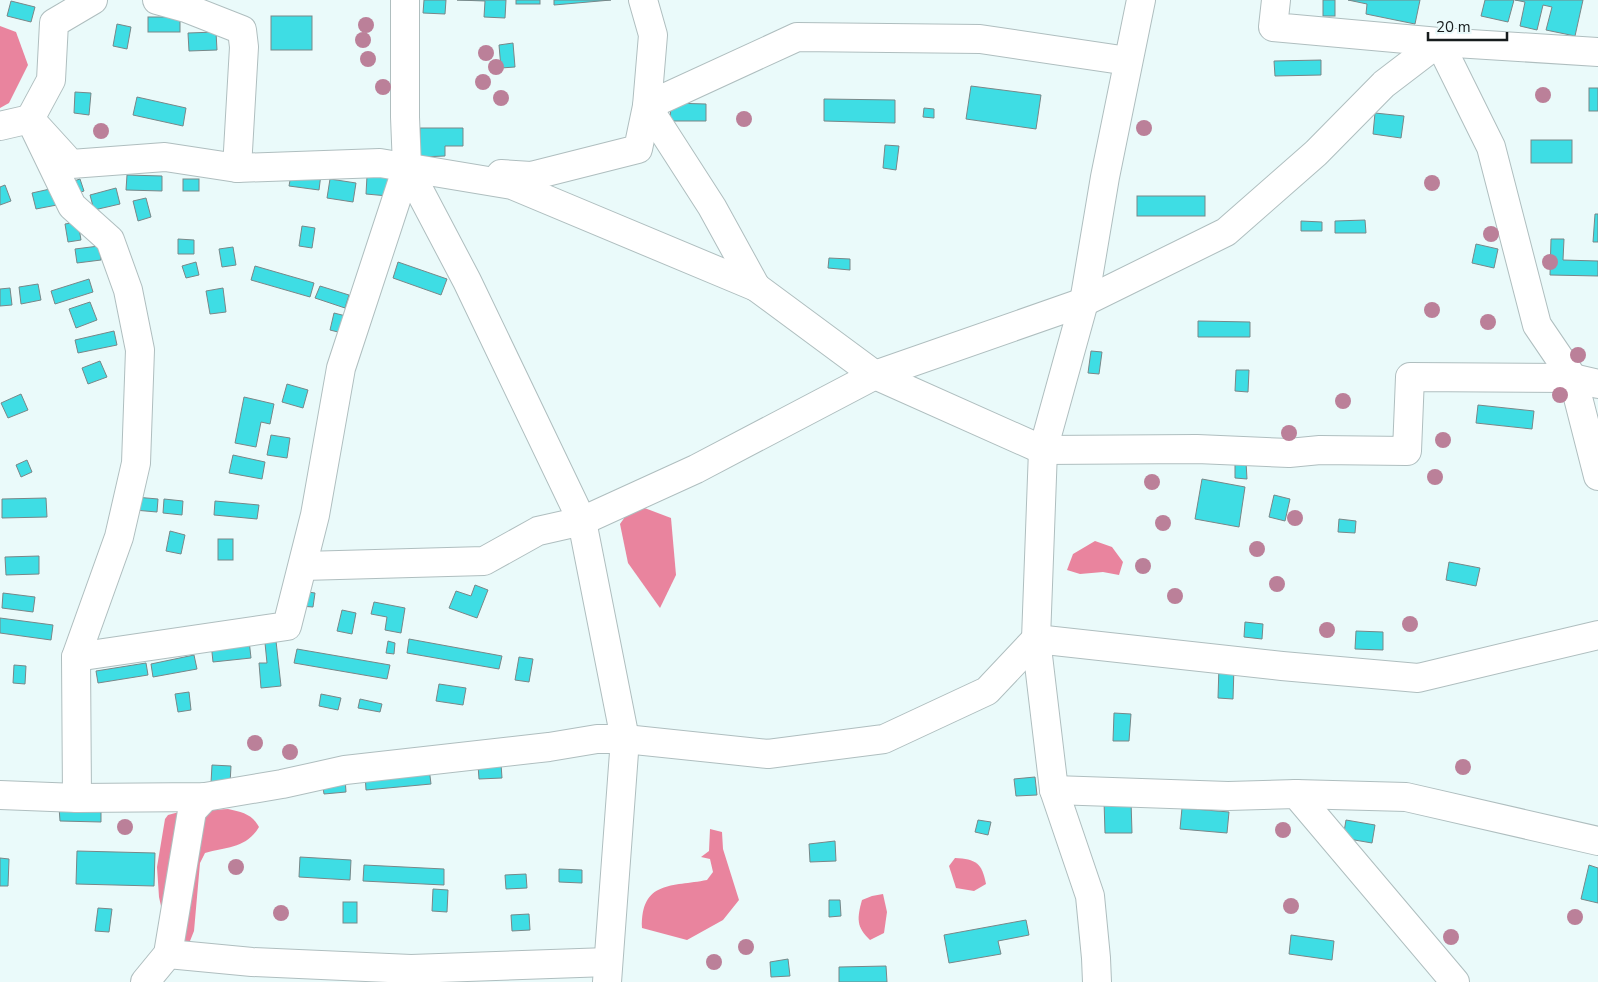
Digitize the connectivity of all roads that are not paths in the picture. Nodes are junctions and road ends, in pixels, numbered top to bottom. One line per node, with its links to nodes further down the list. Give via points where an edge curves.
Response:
1 (93, 0): 11 (street, via 54,23 51,80)
2 (157, 0): 14 (street, via 242,30 244,47)
3 (405, 0): 13 (street)
4 (643, 0): 10 (street, via 653,35)
5 (1141, 0): 9 (street)
6 (1276, 0): 7 (street, via 1273,27)
7 (1439, 42): 8 (street); 16 (street, via 1384,84 1316,153 1226,232); 18 (street, via 1491,147 1536,326)
8 (1598, 52)
9 (1128, 61): 10 (street, via 980,39 797,37); 16 (street)
10 (647, 106): 13 (street, via 638,149 531,176); 15 (street, via 712,207)
11 (30, 119): 12 (street); 14 (street, via 71,164 165,157); 25 (street, via 72,206 110,240 128,290 140,350 136,463 118,537)
12 (0, 126)
13 (407, 167): 14 (street, via 380,164); 15 (street, via 512,185); 21 (street, via 468,281); 22 (street, via 341,368)
14 (237, 168)
15 (756, 287): 17 (street)
16 (1084, 302): 17 (street); 19 (street)
17 (875, 375): 19 (street); 21 (street, via 696,469)
18 (1586, 381): 19 (street, via 1410,377 1407,450 1289,453 1197,449); 20 (street)
19 (1043, 450): 24 (street)
20 (1598, 476)
21 (582, 521): 22 (street, via 538,531 484,561); 26 (street)
22 (303, 566): 25 (street, via 287,626)
23 (1598, 635): 24 (street, via 1418,678)
24 (1036, 639): 26 (street, via 987,691 884,739 768,754); 27 (street)
25 (76, 657): 31 (street)
26 (625, 739): 30 (street, via 597,739 345,770); 34 (street)
27 (1054, 790): 28 (street, via 1228,796); 36 (street, via 1090,896)
28 (1296, 794): 32 (street, via 1406,797); 37 (street)
29 (0, 795): 31 (street)
30 (205, 797): 31 (street); 33 (street, via 192,811)
31 (77, 798)
32 (1598, 841)
33 (168, 954): 34 (street, via 252,962 410,969); 35 (street)
34 (608, 972)
35 (145, 982)
36 (1097, 982)
37 (1455, 982)

